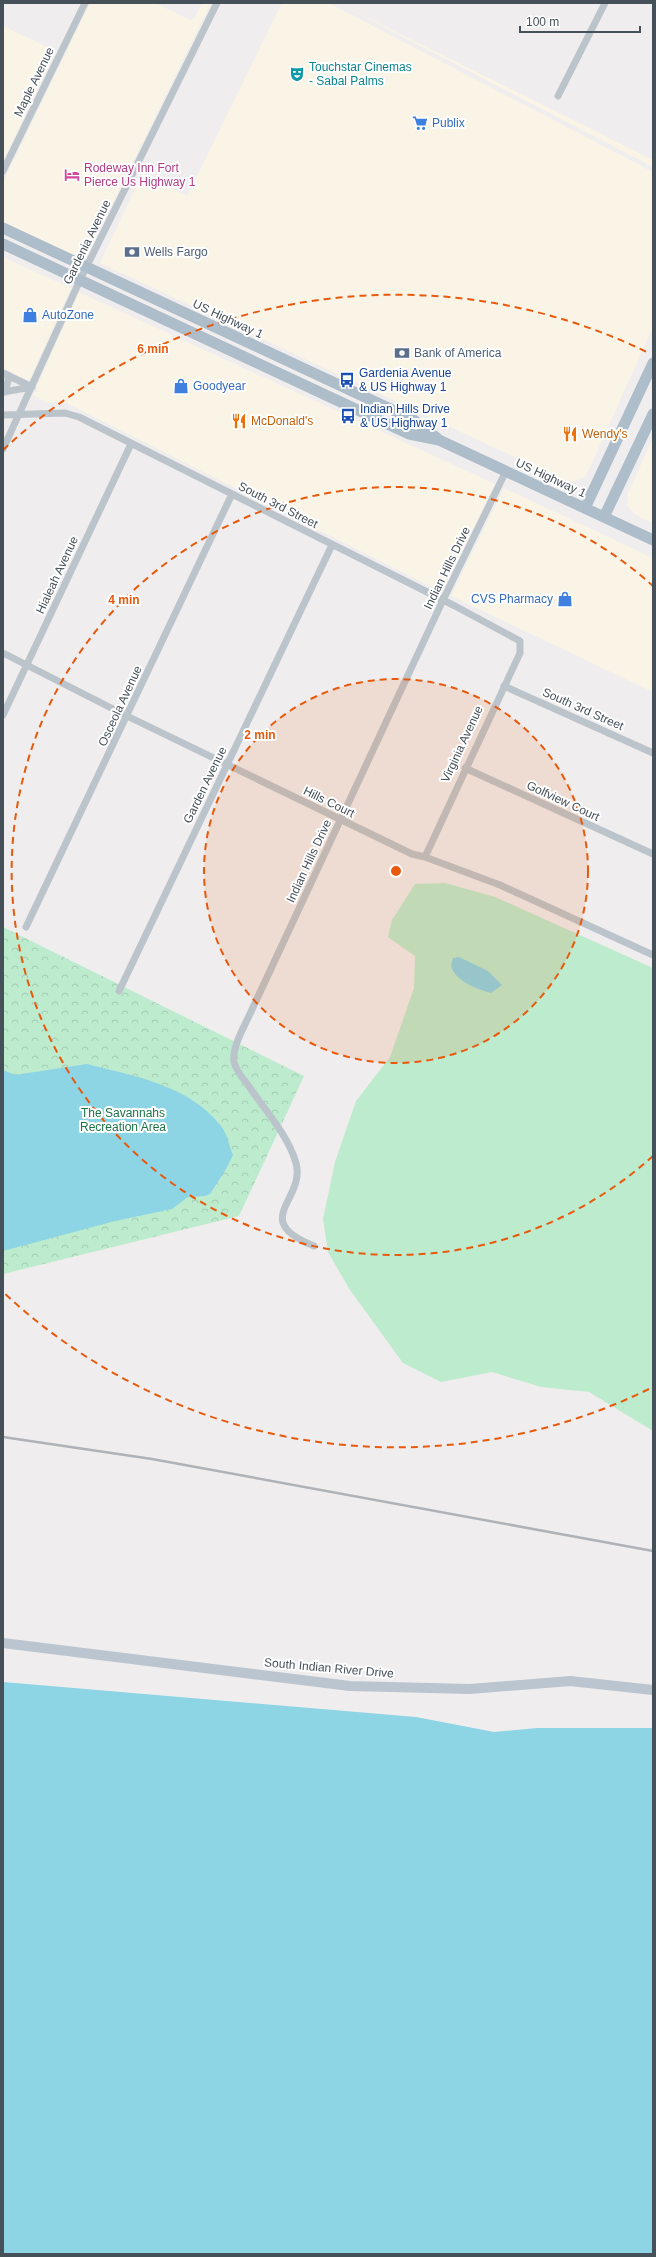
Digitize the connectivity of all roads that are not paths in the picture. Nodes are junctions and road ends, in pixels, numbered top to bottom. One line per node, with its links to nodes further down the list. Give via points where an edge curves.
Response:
1 (85, 3): 5 (street, Maple Avenue)
2 (216, 3): 8 (street, Gardenia Avenue)
3 (605, 3): 4 (street)
4 (558, 96)
5 (3, 171)
6 (3, 228): 8 (main road, US Highway 1)
7 (3, 244): 9 (main road, US Highway 1)
8 (86, 268): 9 (street, Gardenia Avenue); 10 (main road, US Highway 1)
9 (80, 280): 11 (main road, US Highway 1); 16 (street, Gardenia Avenue)
10 (241, 339): 11 (main road, via 232,344); 12 (main road, US Highway 1)
11 (215, 343): 13 (main road, US Highway 1)
12 (276, 356): 13 (main road, via 255,354); 21 (main road, US Highway 1, via 414,420)
13 (246, 357): 21 (main road, US Highway 1, via 409,434)
14 (653, 363): 26 (main road)
15 (5, 374): 16 (street); 17 (street, via 8,382)
16 (32, 387): 17 (street); 18 (street, Gardenia Avenue)
17 (4, 392)
18 (20, 413): 20 (street, South 3rd Street); 22 (street, South 3rd Street, via 65,413 79,417); 23 (street, Gardenia Avenue)
19 (653, 414): 27 (main road)
20 (3, 415)
21 (439, 440): 24 (main road, US Highway 1)
22 (131, 444): 25 (street, South 3rd Street); 33 (street, Hialeah Avenue)
23 (3, 449)
24 (506, 471): 26 (main road, US Highway 1); 30 (street, Indian Hills Drive)
25 (232, 494): 29 (street, South 3rd Street); 36 (street, Osceola Avenue)
26 (585, 508): 27 (main road, US Highway 1)
27 (604, 517): 28 (main road, US Highway 1)
28 (653, 540)
29 (332, 545): 30 (street, South 3rd Street); 38 (street, Garden Avenue)
30 (443, 600): 31 (street, South 3rd Street, via 500,628); 40 (street, Indian Hills Drive)
31 (520, 641): 34 (street, Virginia Avenue, via 520,653)
32 (3, 653): 33 (street, Hills Court)
33 (26, 665): 35 (street, Hialeah Avenue); 36 (street, Hills Court)
34 (504, 686): 37 (street, South 3rd Street); 39 (street, Virginia Avenue)
35 (3, 715)
36 (127, 716): 38 (street, Hills Court); 43 (street, Osceola Avenue)
37 (653, 753)
38 (227, 765): 40 (street, Hills Court); 45 (street, Garden Avenue)
39 (465, 768): 41 (street, Golfview Court); 42 (street, Virginia Avenue)
40 (341, 819): 42 (street, Hills Court, via 412,854); 46 (street, Indian Hills Drive, via 248,1018 235,1050 234,1062 285,1139 296,1164 296,1180 282,1214 284,1225 291,1235)
41 (653, 854)
42 (425, 857): 44 (street, Hills Court, via 500,885)
43 (26, 927)
44 (653, 955)
45 (119, 991)
46 (314, 1246)
47 (3, 1642): 48 (main road, South Indian River Drive, via 350,1686 470,1689 570,1681)
48 (653, 1690)

